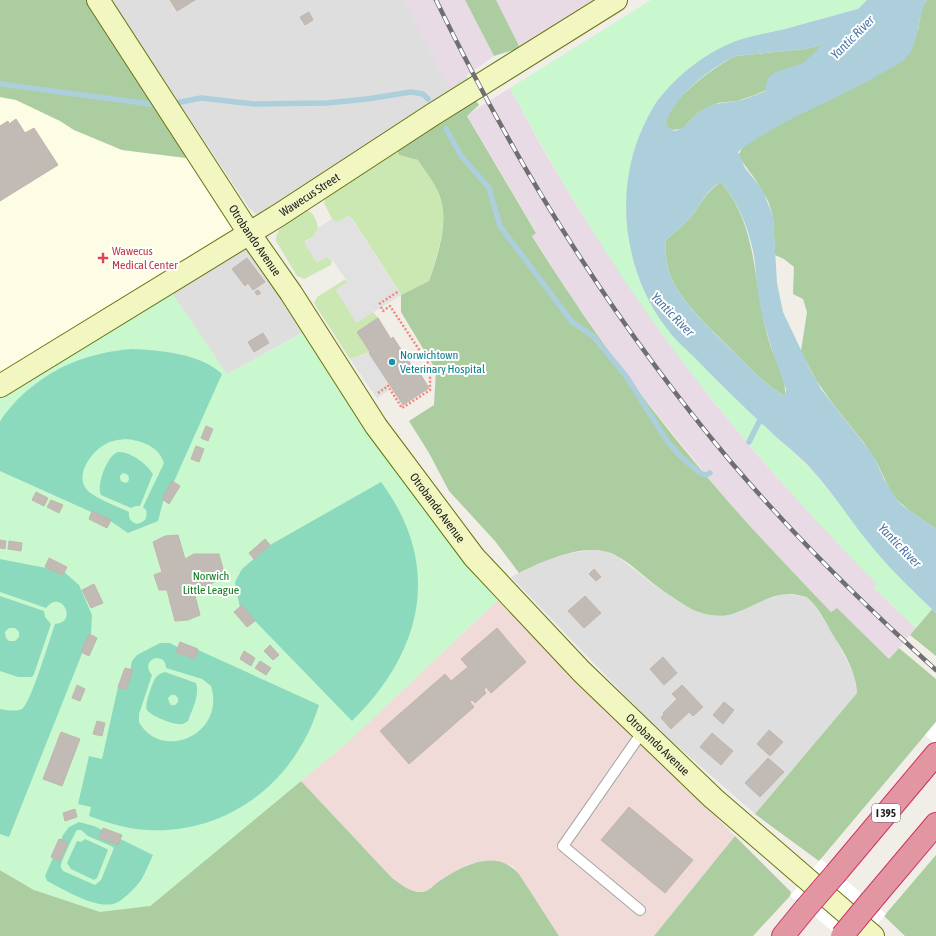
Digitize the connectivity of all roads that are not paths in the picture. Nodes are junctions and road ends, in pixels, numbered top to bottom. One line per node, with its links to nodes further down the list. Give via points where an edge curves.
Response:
1 (98, 0): 3 (street, Otrobando Avenue)
2 (616, 0): 3 (street, Wawecus Street, via 444,107)
3 (249, 234): 4 (street, Wawecus Street); 5 (street, Otrobando Avenue, via 291,293 376,426 474,556 582,672)
4 (0, 386)
5 (643, 731): 8 (lane, via 563,846); 11 (street, Otrobando Avenue, via 712,798)
6 (936, 754): 9 (highway, I 395, bridge)
7 (936, 824): 10 (highway, bridge)
8 (640, 910)
9 (783, 936)
10 (842, 936)
11 (873, 936)

